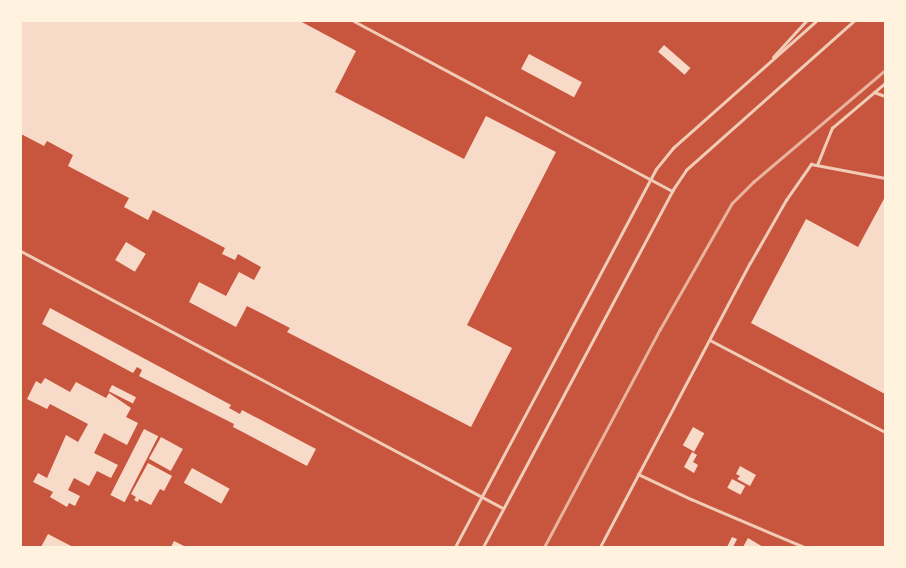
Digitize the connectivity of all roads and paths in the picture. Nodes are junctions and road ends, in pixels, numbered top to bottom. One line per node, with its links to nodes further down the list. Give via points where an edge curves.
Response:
1 (354, 21): 11 (lane)
2 (806, 21): 5 (lane)
3 (816, 21): 5 (lane)
4 (854, 21): 12 (lane, via 686,170)
5 (768, 64): 11 (lane, via 674,148)
6 (885, 83): 7 (lane)
7 (874, 92): 8 (lane); 9 (lane, via 832,128)
8 (885, 96)
9 (817, 165): 10 (lane); 14 (lane, via 811,164 786,200)
10 (885, 178)
11 (650, 179): 12 (lane); 17 (lane)
12 (672, 191): 18 (lane)
13 (21, 251): 17 (lane)
14 (710, 340): 15 (lane); 16 (lane)
15 (885, 432)
16 (638, 474): 21 (lane); 22 (lane)
17 (482, 496): 18 (lane); 19 (lane)
18 (504, 508): 20 (lane)
19 (455, 547)
20 (483, 547)
21 (600, 547)
22 (804, 547)

